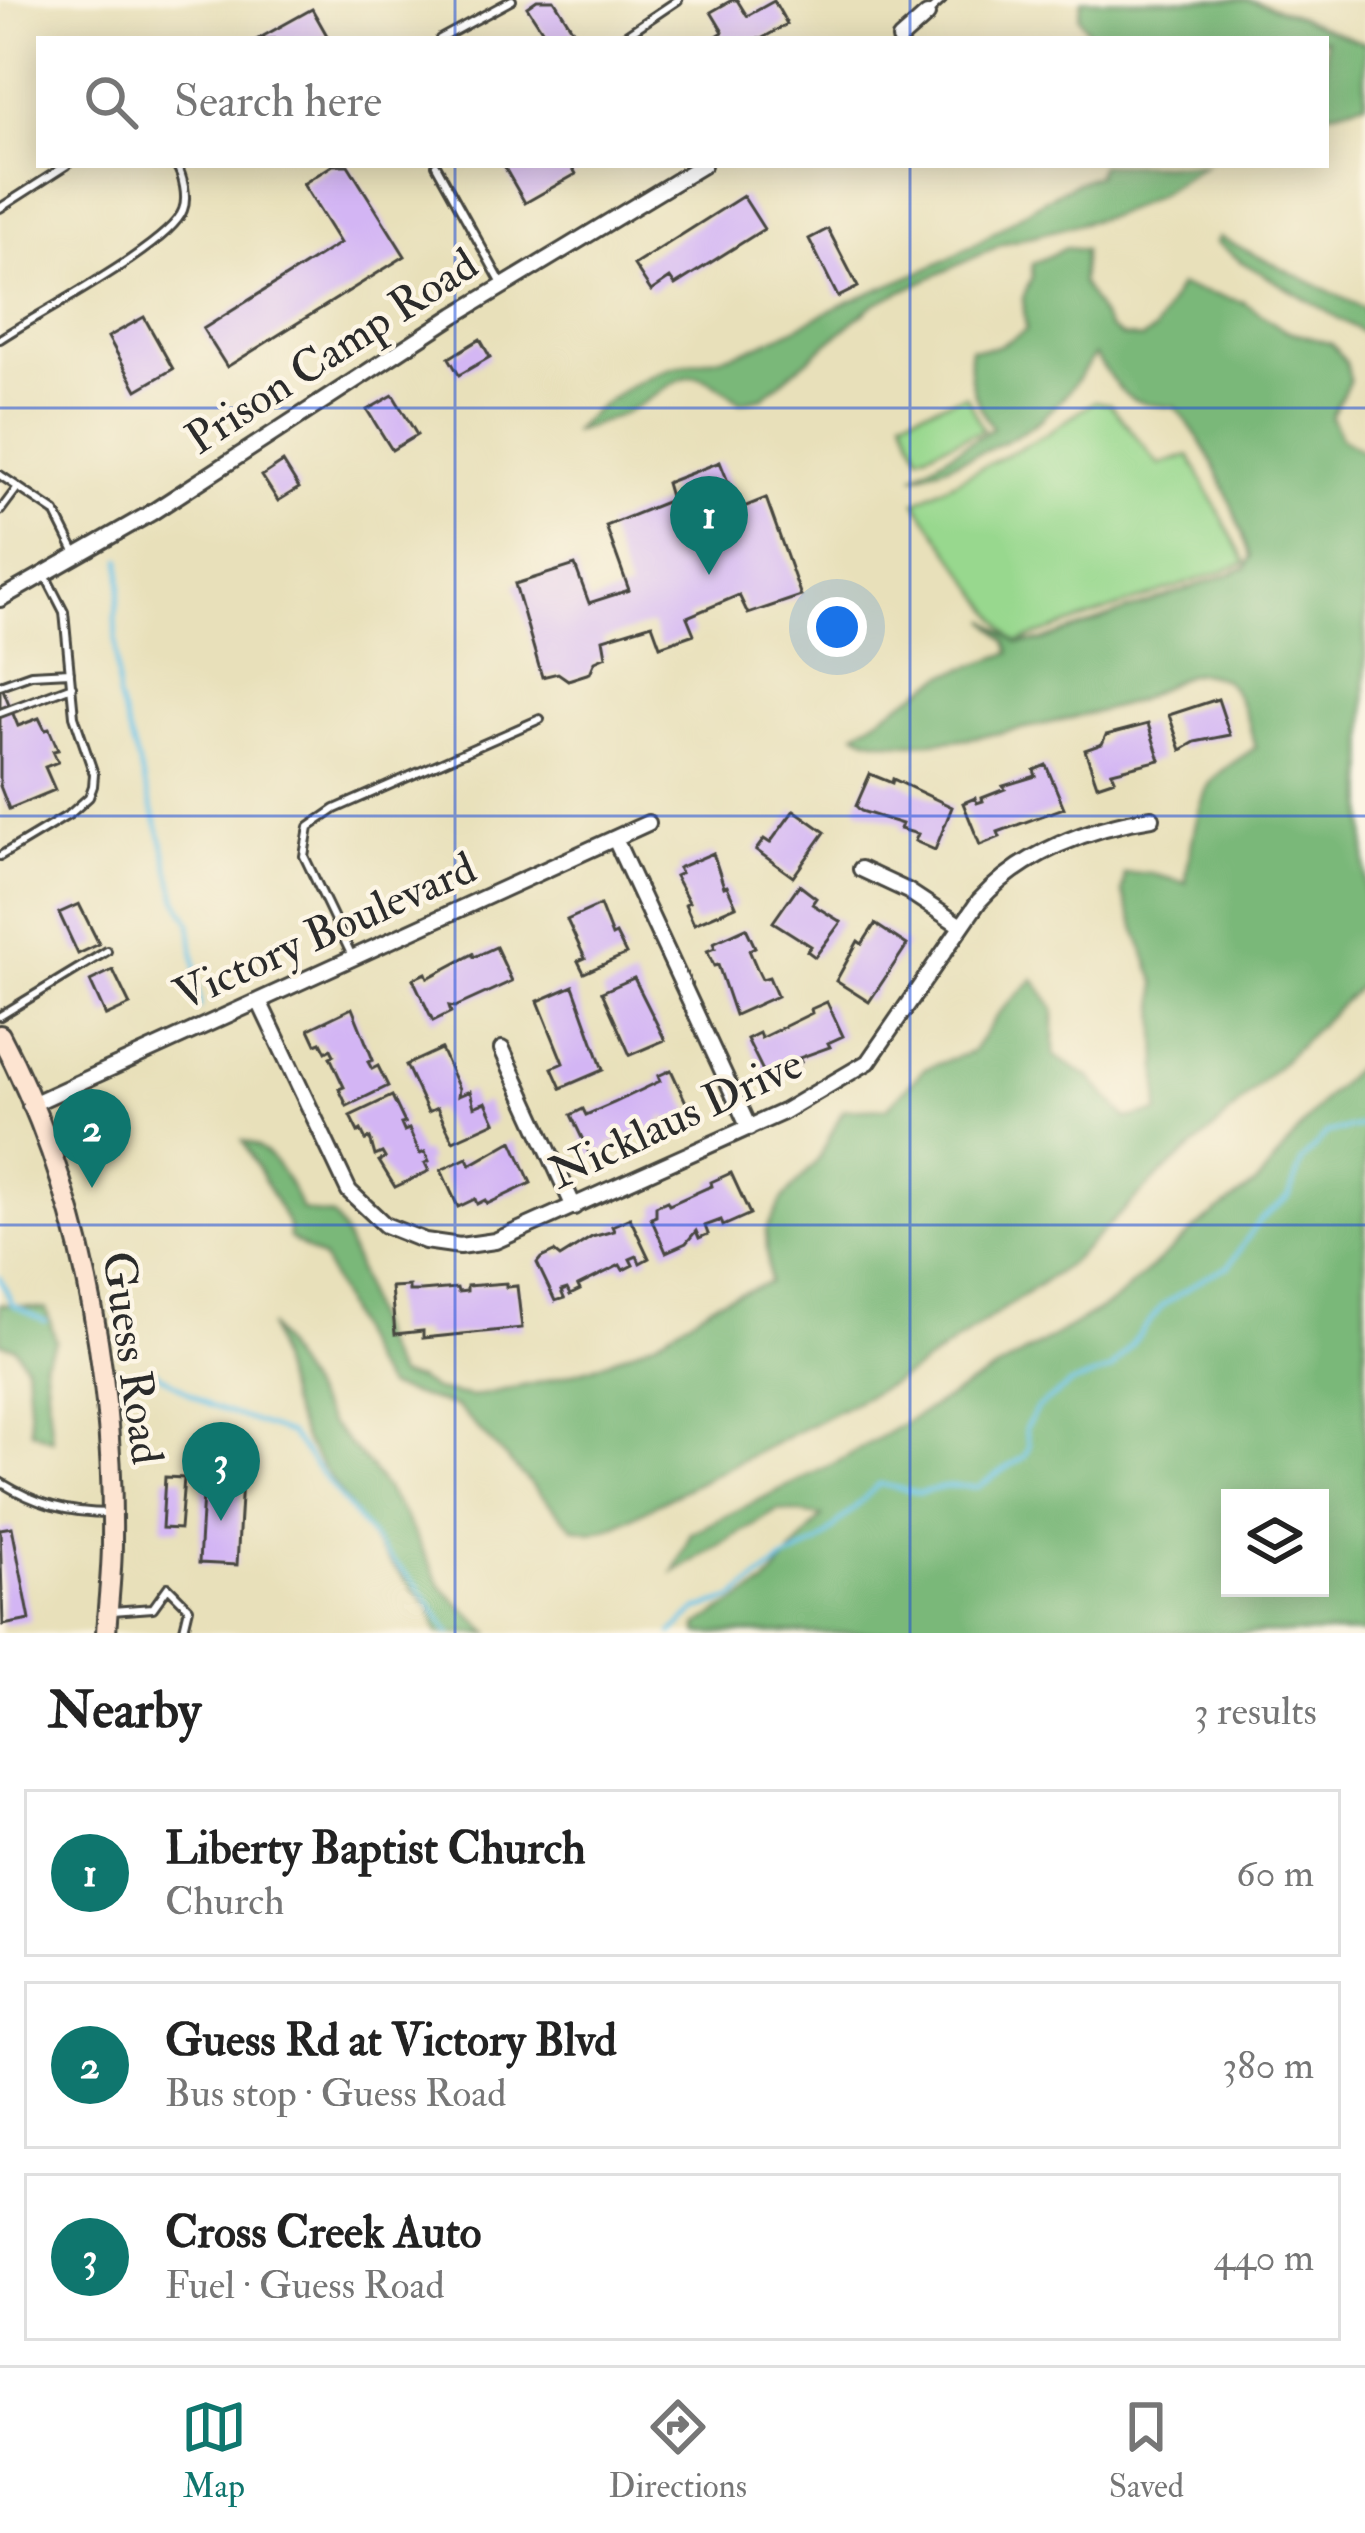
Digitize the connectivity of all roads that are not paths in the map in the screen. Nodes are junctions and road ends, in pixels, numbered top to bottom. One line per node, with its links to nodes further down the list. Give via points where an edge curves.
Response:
1 (512, 0): 5 (lane)
2 (678, 0): 6 (lane)
3 (942, 0): 4 (lane)
4 (927, 14): 7 (street)
5 (446, 36)
6 (624, 36)
7 (903, 36)
8 (62, 168): 12 (lane)
9 (178, 168): 14 (lane, via 184,208 166,236)
10 (438, 168): 13 (lane)
11 (680, 171): 13 (street, Prison Camp Road)
12 (0, 208)
13 (503, 285): 18 (street, Prison Camp Road)
14 (0, 339)
15 (0, 475): 16 (lane)
16 (18, 487): 17 (lane); 18 (lane, via 55,512)
17 (0, 511)
18 (78, 557): 19 (street, Prison Camp Road)
19 (44, 574): 20 (street, Prison Camp Road); 21 (lane, via 64,612)
20 (0, 599)
21 (70, 672): 22 (lane); 23 (lane)
22 (0, 685)
23 (72, 686): 24 (lane); 29 (lane, via 94,775 89,797)
24 (0, 713)
25 (540, 719): 33 (lane, via 308,827 304,856)
26 (1152, 818): 31 (street, Nicklaus Drive, via 1111,824 1028,860 999,879)
27 (648, 824): 28 (street, Victory Boulevard)
28 (615, 839): 33 (street, Victory Boulevard); 39 (street)
29 (0, 856)
30 (861, 869): 31 (street)
31 (961, 926): 39 (street, Nicklaus Drive, via 868,1062)
32 (107, 951): 35 (lane)
33 (354, 959): 34 (street, Victory Boulevard)
34 (259, 1001): 38 (street, Victory Boulevard); 40 (street, Nicklaus Drive, via 349,1191 385,1225 460,1246 495,1241)
35 (0, 1016)
36 (0, 1035): 38 (main road, Guess Road)
37 (502, 1049): 40 (street)
38 (30, 1105): 42 (main road, Guess Road, via 84,1268)
39 (749, 1128): 40 (street, Nicklaus Drive)
40 (574, 1207)
41 (0, 1482): 42 (lane, via 39,1504)
42 (112, 1513): 43 (main road, Guess Road)
43 (107, 1611): 44 (main road, Guess Road); 45 (lane, via 153,1608 168,1587 189,1608)
44 (106, 1633)
45 (183, 1633)

